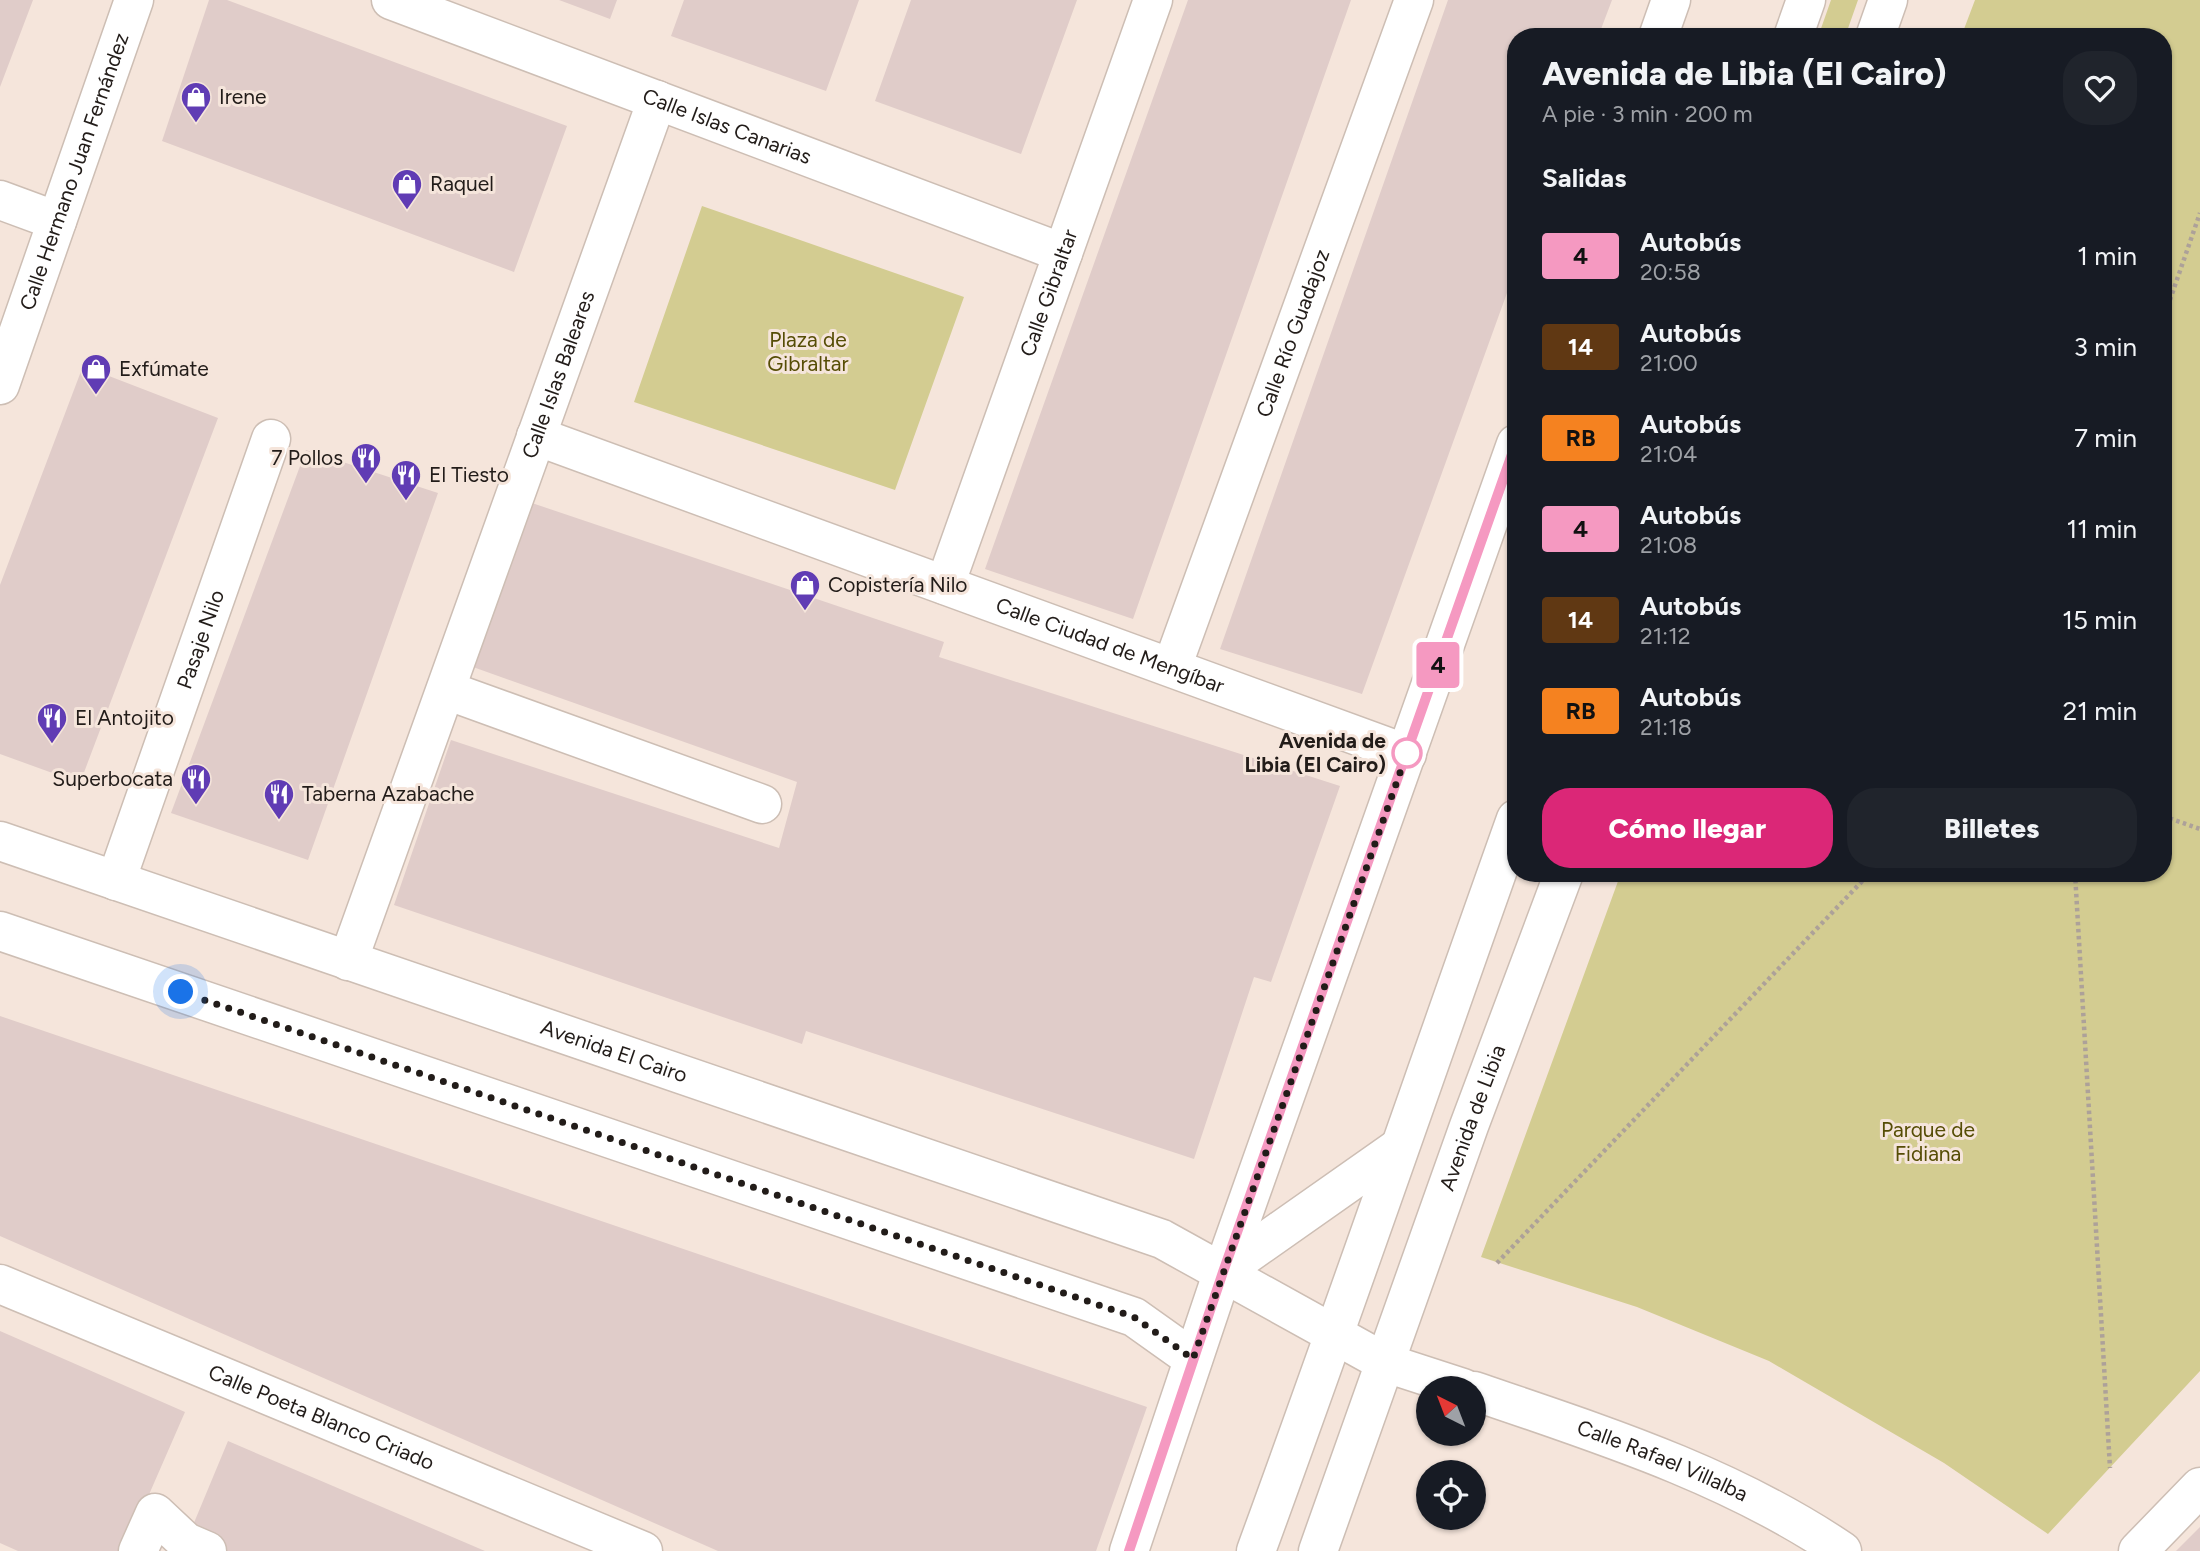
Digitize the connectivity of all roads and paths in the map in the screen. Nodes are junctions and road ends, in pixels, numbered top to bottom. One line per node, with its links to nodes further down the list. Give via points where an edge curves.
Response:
1 (134, 0): 14 (street, Calle Hermano Juan Fernández)
2 (391, 0): 11 (street, Calle Islas Canarias)
3 (1153, 0): 15 (street, Calle Gibraltar)
4 (1414, 0): 22 (street, Calle Río Guadajoz)
5 (1671, 0): 8 (street)
6 (1806, 0): 9 (street)
7 (1888, 0): 10 (street)
8 (1661, 28)
9 (1796, 28)
10 (1878, 28)
11 (657, 100): 15 (street, Calle Islas Canarias); 18 (street, Calle Islas Baleares)
12 (0, 200): 14 (street)
13 (2200, 213): 16 (path)
14 (57, 221): 17 (street, Calle Hermano Juan Fernández)
15 (1063, 253): 21 (street, Calle Gibraltar)
16 (2172, 294)
17 (0, 385)
18 (536, 436): 21 (street, Calle Ciudad de Mengíbar); 23 (street, Calle Islas Baleares)
19 (271, 439): 30 (street, Pasaje Nilo)
20 (1507, 470): 24 (street)
21 (945, 585): 22 (street, Calle Ciudad de Mengíbar)
22 (1171, 667): 24 (street, Calle Ciudad de Mengíbar)
23 (446, 690): 25 (street); 35 (street, Calle Islas Baleares)
24 (1407, 754): 38 (street)
25 (762, 804)
26 (2172, 819): 27 (path)
27 (2200, 829)
28 (0, 841): 30 (street, Avenida El Cairo)
29 (1507, 844): 36 (street)
30 (116, 881): 35 (street, Avenida El Cairo)
31 (1561, 882): 42 (street, Avenida de Libia)
32 (1861, 882): 37 (path)
33 (2077, 882): 45 (path)
34 (0, 931): 41 (street, via 1134,1317)
35 (348, 961): 38 (street, Avenida El Cairo, via 1151,1235)
36 (1398, 1148): 38 (street); 40 (street)
37 (1497, 1263)
38 (1223, 1272): 40 (street); 41 (street)
39 (0, 1284): 49 (street, Calle Poeta Blanco Criado)
40 (1335, 1334): 42 (street); 51 (street)
41 (1193, 1359): 50 (street)
42 (1386, 1363): 43 (street); 52 (street, Avenida de Libia)
43 (1426, 1376)
44 (1486, 1395): 53 (street, Calle Rafael Villalba, via 1715,1480)
45 (2110, 1468)
46 (2200, 1487): 54 (street)
47 (138, 1551): 48 (street, via 155,1513 186,1542)
48 (207, 1551)
49 (643, 1551)
50 (1129, 1551)
51 (1256, 1551)
52 (1318, 1551)
53 (1842, 1551)
54 (2138, 1551)

